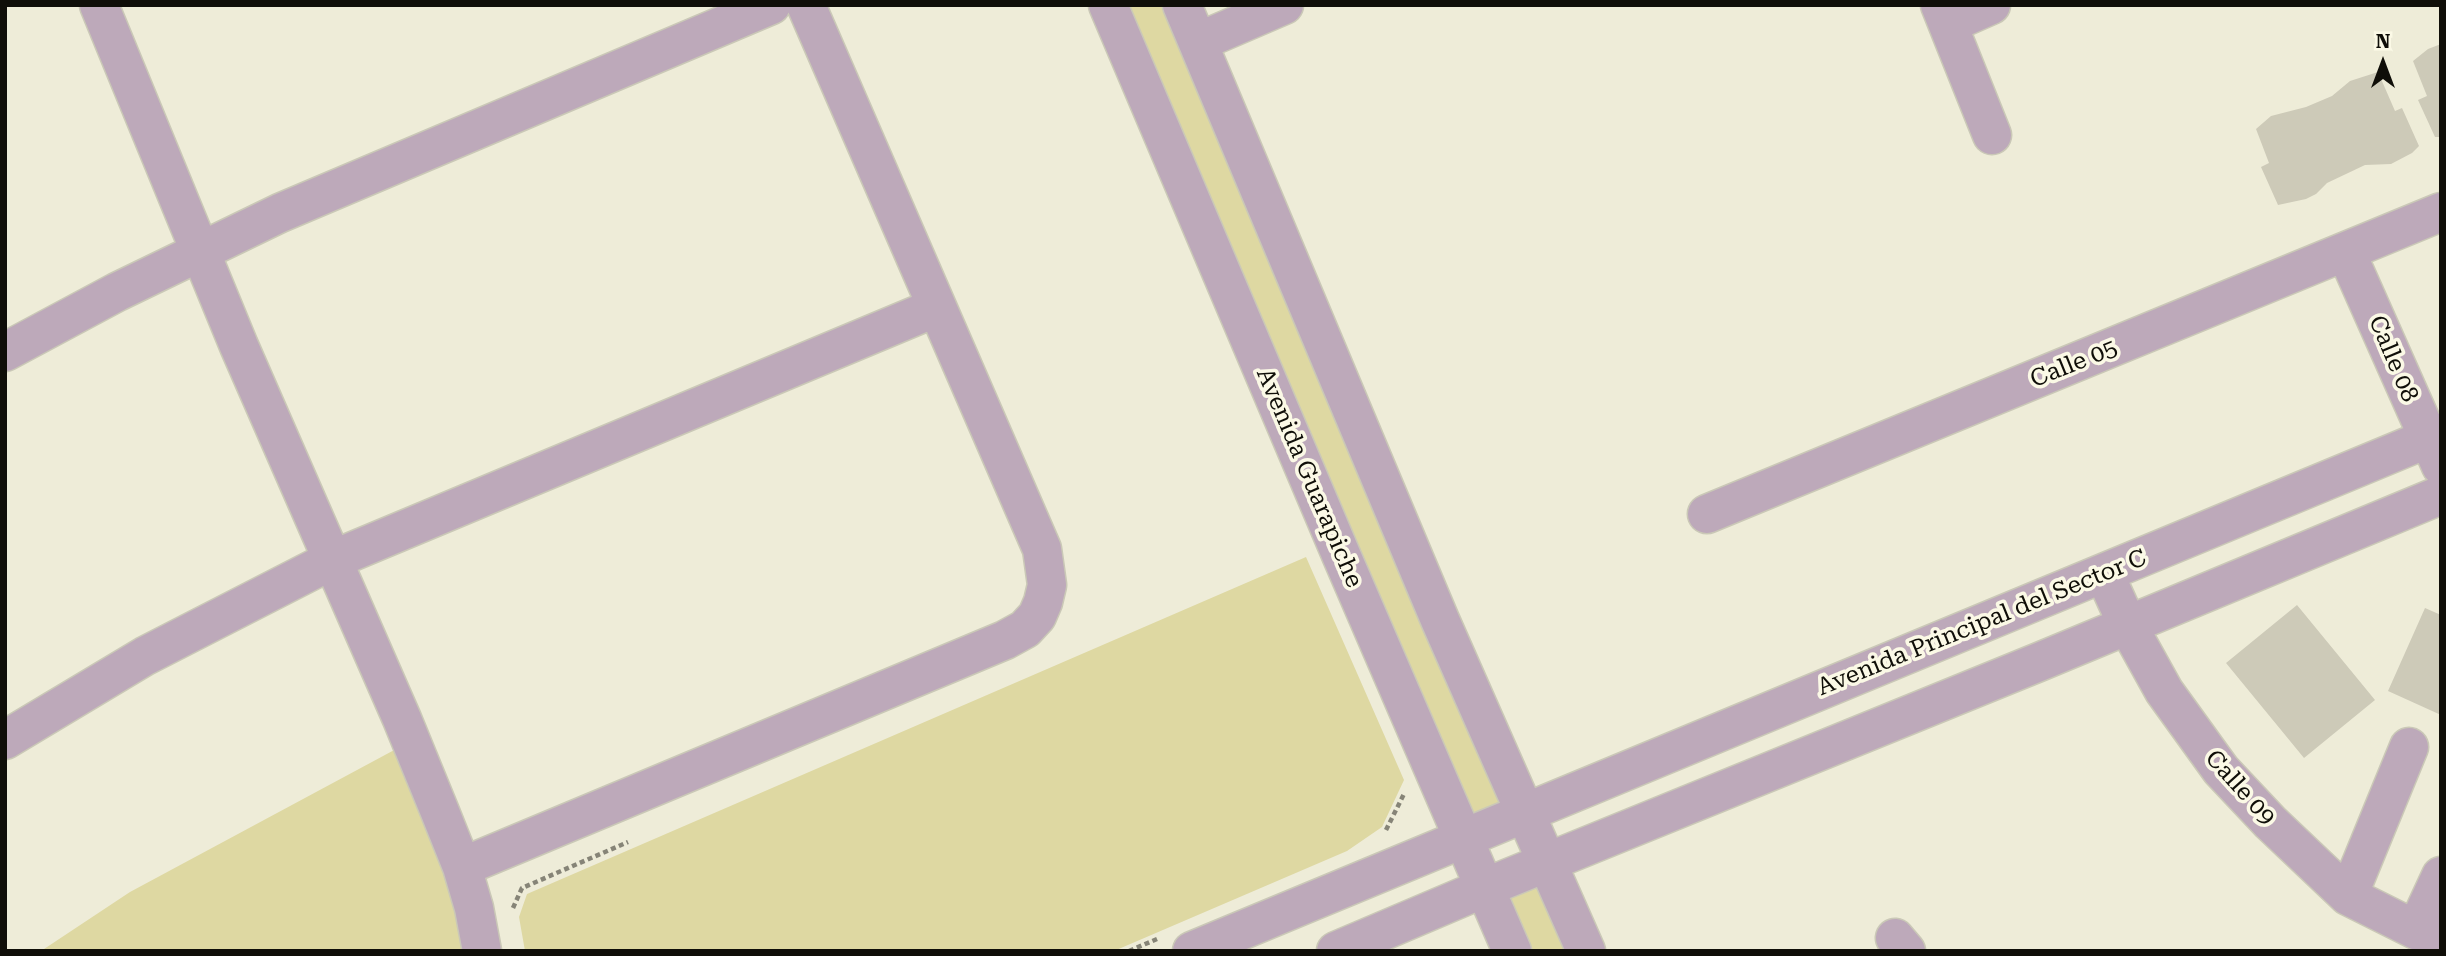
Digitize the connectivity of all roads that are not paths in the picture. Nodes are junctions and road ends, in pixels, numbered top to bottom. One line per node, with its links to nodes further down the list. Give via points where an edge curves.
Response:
1 (99, 5): 12 (street)
2 (771, 5): 12 (street)
3 (807, 5): 14 (street)
4 (1108, 5): 25 (street, Avenida Guarapiche)
5 (1182, 5): 9 (street)
6 (1284, 5): 9 (street)
7 (1991, 5): 8 (street)
8 (1944, 15): 10 (street)
9 (1198, 42): 24 (street)
10 (1992, 135)
11 (2441, 212): 13 (street, Calle 05)
12 (200, 250): 15 (street); 19 (street)
13 (2346, 252): 16 (street, Calle 08); 18 (street, Calle 05)
14 (937, 307): 19 (street); 27 (street, via 1042,549 1047,585 1037,616 1005,640)
15 (5, 352)
16 (2436, 446): 20 (street, Avenida Principal del Sector C)
17 (2441, 495): 21 (street)
18 (1707, 514)
19 (332, 560): 22 (street, via 145,656); 27 (street)
20 (2104, 573): 21 (street, Calle 09); 24 (street, Avenida Principal del Sector C)
21 (2128, 626): 26 (street); 30 (street, Calle 09, via 2164,691 2221,770)
22 (5, 740)
23 (2409, 747): 30 (street)
24 (1524, 813): 25 (street, Avenida Principal del Sector C); 26 (street)
25 (1463, 838): 29 (street, Avenida Guarapiche); 32 (street, Avenida Principal del Sector C)
26 (1546, 863): 29 (street); 36 (street)
27 (462, 867): 33 (street)
28 (2441, 876): 31 (street)
29 (1484, 888): 34 (street); 35 (street, Avenida Guarapiche)
30 (2348, 896): 31 (street, Calle 09)
31 (2428, 935)
32 (1179, 943)
33 (482, 951)
34 (1336, 951)
35 (1512, 951)
36 (1586, 951)

